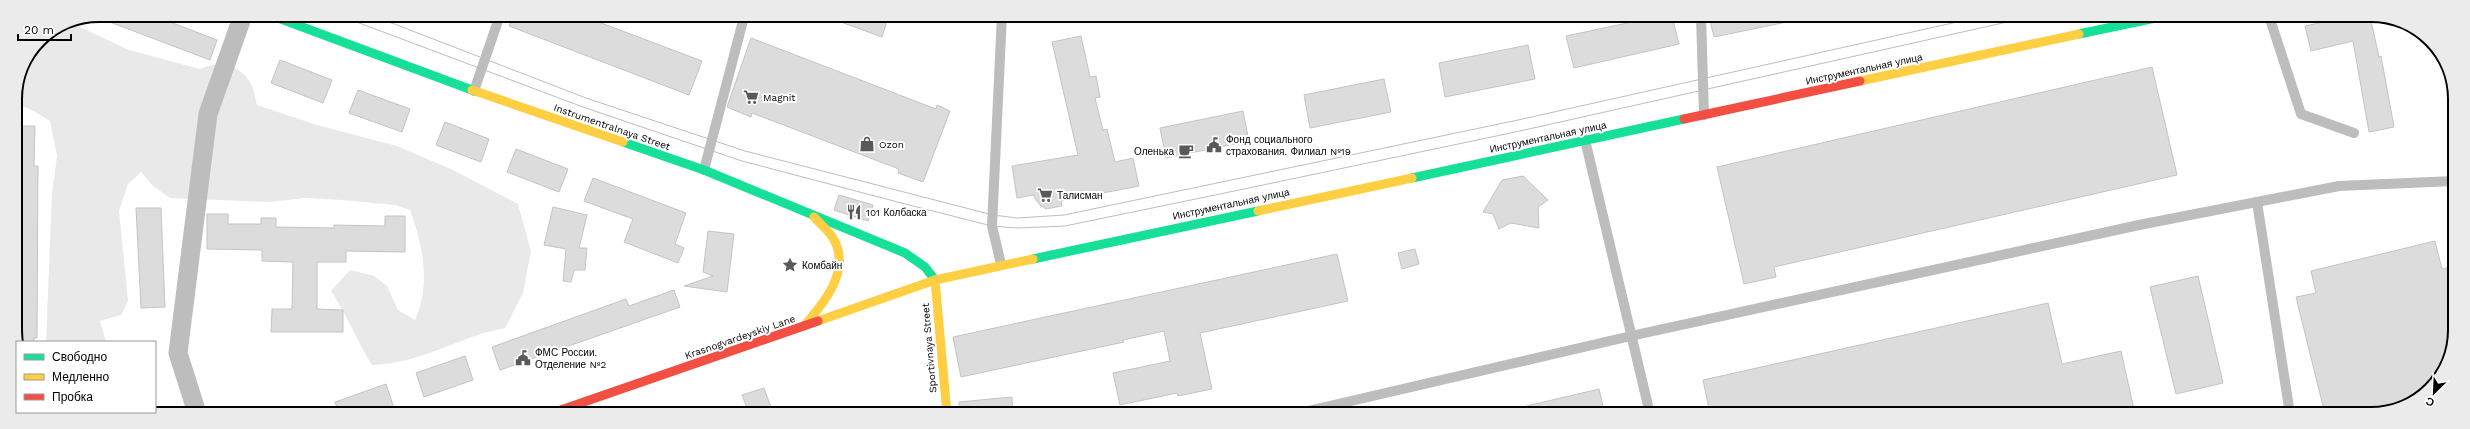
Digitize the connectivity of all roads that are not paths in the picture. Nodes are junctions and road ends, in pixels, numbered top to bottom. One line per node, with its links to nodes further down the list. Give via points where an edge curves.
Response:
1 (241, 22): 21 (street, via 208,114 178,353)
2 (289, 22): 9 (street, Instrumentralnaya Street)
3 (498, 22): 9 (lane)
4 (743, 22): 13 (lane)
5 (1003, 22): 17 (lane, via 992,226)
6 (1701, 22): 10 (lane)
7 (2137, 22): 10 (street, Инструментальная улица)
8 (2271, 22): 11 (lane, via 2301,114)
9 (474, 91): 13 (street, Instrumentralnaya Street)
10 (1704, 115): 12 (street, Инструментальная улица)
11 (2354, 133)
12 (1585, 140): 17 (street, Инструментальная улица); 20 (lane)
13 (704, 170): 16 (street, Instrumentralnaya Street)
14 (2448, 181): 15 (lane, via 2339,186)
15 (2257, 202): 20 (lane, via 2139,225); 26 (lane)
16 (811, 214): 18 (street, Instrumentralnaya Street, via 906,253 925,267); 19 (street, via 833,239 841,266 827,300)
17 (1001, 264): 18 (street, Инструментальная улица)
18 (935, 280): 19 (street, Krasnogvardeyskiy Lane); 23 (street, Sportivnaya Street)
19 (803, 326): 22 (street, Krasnogvardeyskiy Lane)
20 (1631, 336): 24 (lane); 25 (lane)
21 (195, 407)
22 (569, 407)
23 (946, 407)
24 (1325, 407)
25 (1648, 407)
26 (2289, 407)

